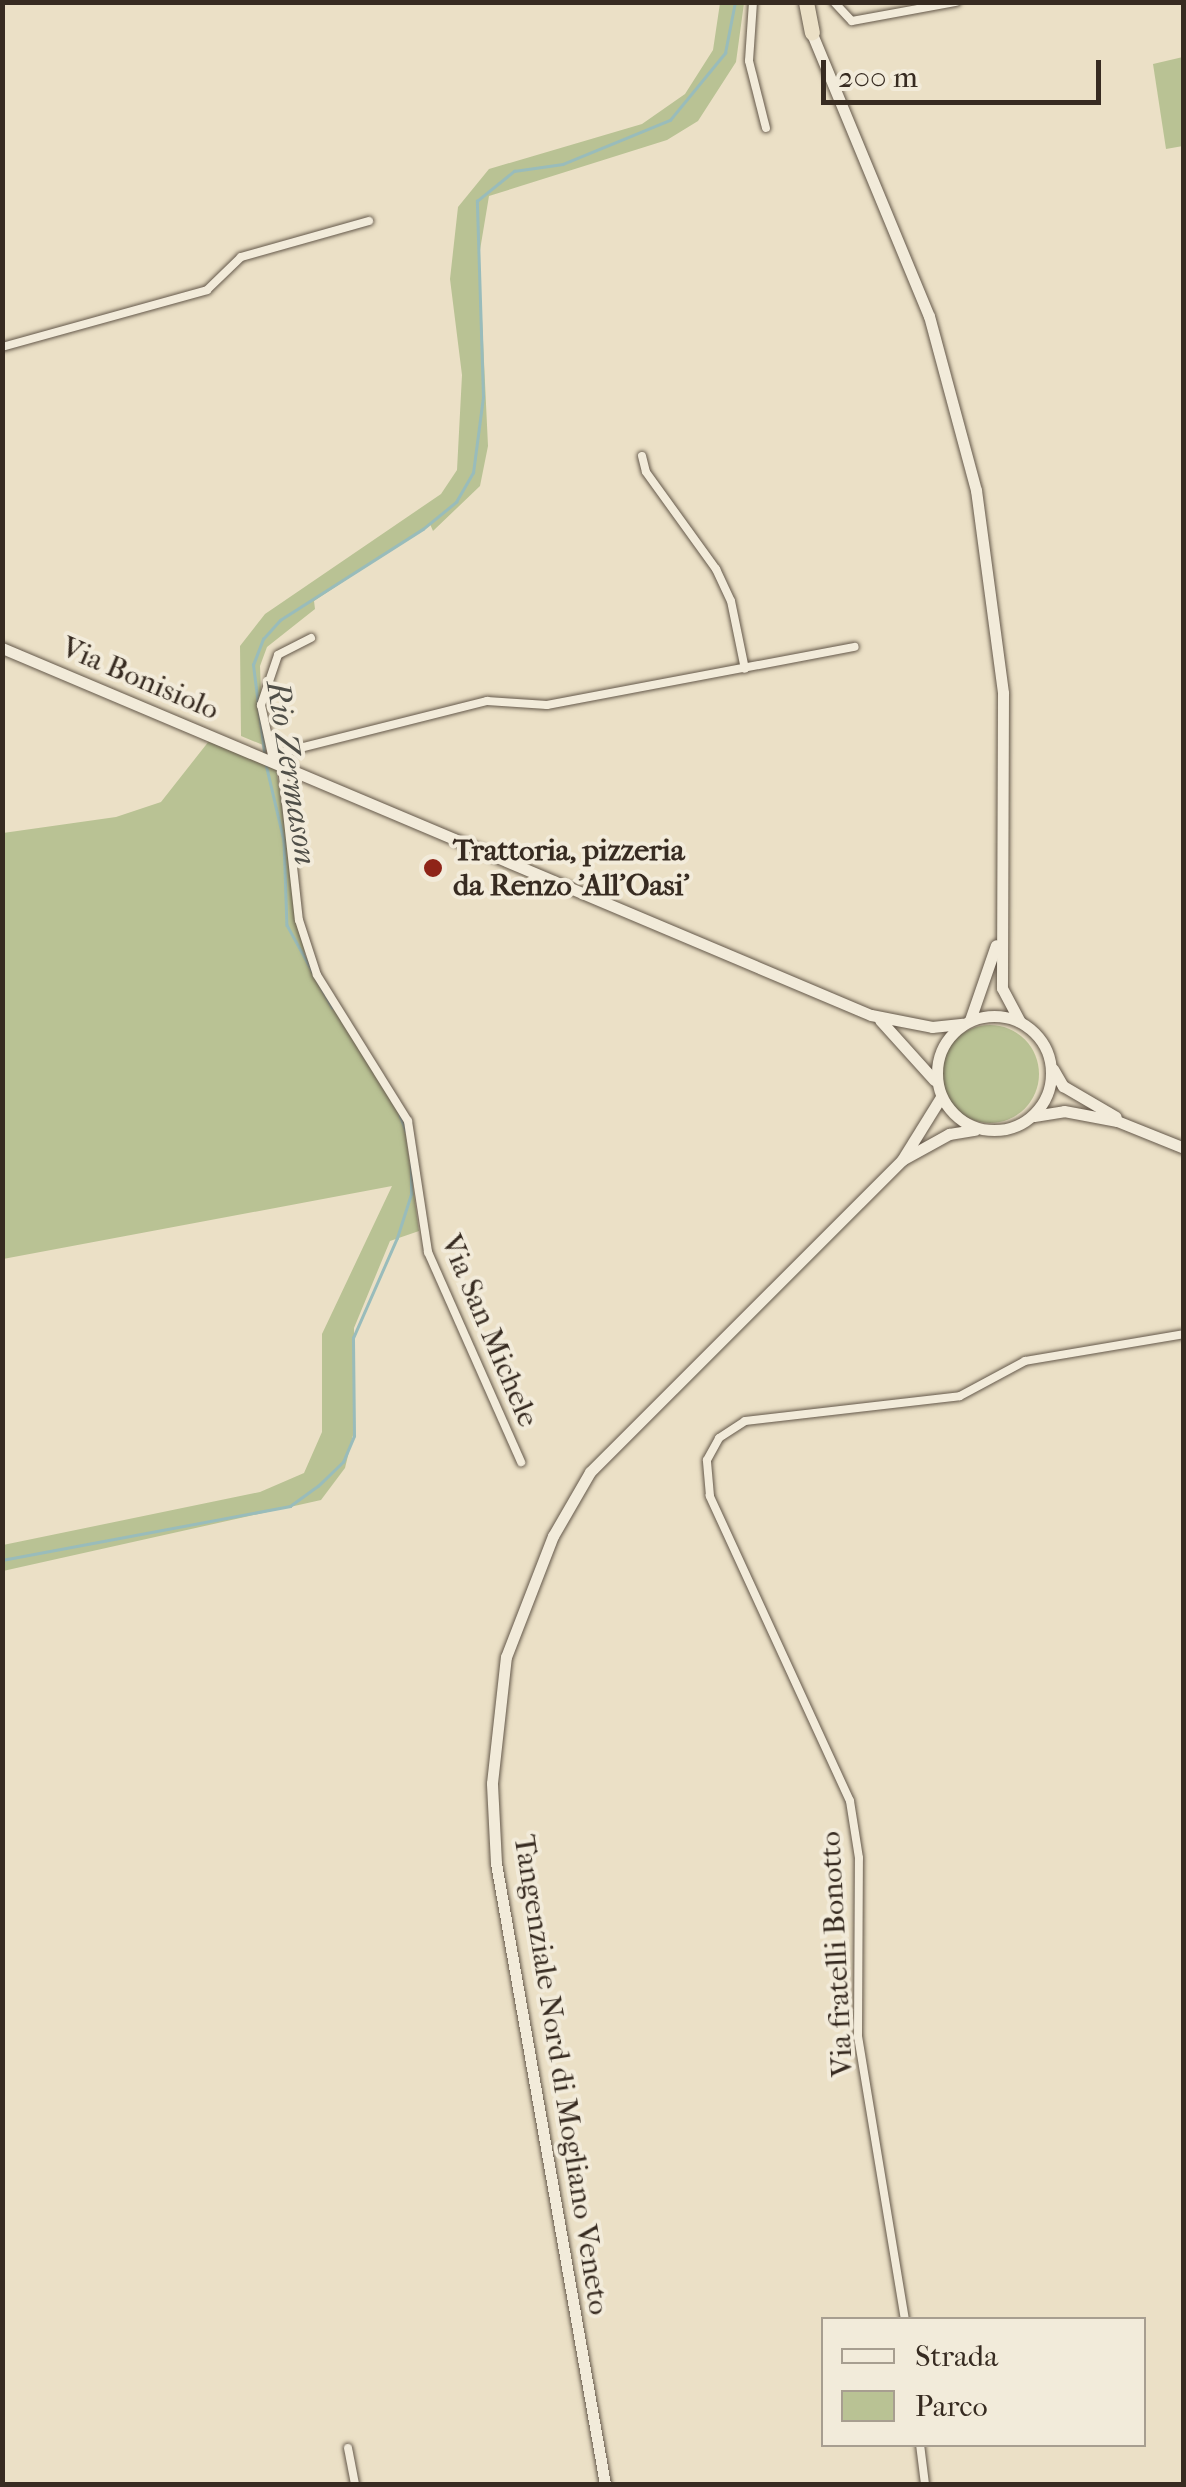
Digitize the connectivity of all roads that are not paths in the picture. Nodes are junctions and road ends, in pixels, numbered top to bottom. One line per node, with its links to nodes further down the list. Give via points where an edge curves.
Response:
1 (752, 2): 6 (street, via 751,80)
2 (803, 2): 5 (highway)
3 (834, 2): 4 (street, via 852,21)
4 (956, 2)
5 (812, 32): 16 (main road, via 924,302 976,490 1003,693)
6 (766, 128)
7 (369, 222): 8 (street, via 242,257 207,290)
8 (2, 347)
9 (642, 456): 13 (street, via 646,472 724,585)
10 (311, 638): 14 (street, via 278,655 265,678 261,704)
11 (856, 647): 13 (street)
12 (2, 648): 15 (main road, Via Bonisiolo)
13 (745, 669): 14 (street, via 547,704 488,701)
14 (272, 755): 15 (street)
15 (282, 767): 17 (main road, Via Bonisiolo); 28 (street, Via San Michele, via 293,883 310,956 408,1121 428,1252)
16 (1000, 926): 18 (main road, via 983,997); 19 (main road, via 1004,998)
17 (872, 1016): 18 (main road, via 932,1027); 21 (main road, via 914,1051)
18 (966, 1022): 19 (main road, via 1004,1016); 21 (main road, via 940,1053)
19 (1020, 1022): 20 (main road)
20 (1050, 1059): 22 (main road, via 1048,1092); 23 (main road, via 1064,1086)
21 (940, 1094): 24 (main road, via 958,1118); 26 (main road, Tangenziale Nord di Mogliano Veneto)
22 (1029, 1118): 23 (main road, via 1073,1112); 24 (main road)
23 (1133, 1127): 25 (main road)
24 (982, 1130): 26 (main road, Tangenziale Nord di Mogliano Veneto, via 949,1134)
25 (1184, 1148)
26 (902, 1160): 33 (main road, Tangenziale Nord di Mogliano Veneto, via 590,1472 553,1536 506,1657 492,1783 496,1864)
27 (1184, 1334): 29 (street, Via fratelli Bonotto, via 1024,1362 960,1396 745,1421 719,1438 707,1460 706,1486 850,1801 859,1858 858,2037)
28 (521, 1462)
29 (905, 2317)
30 (920, 2447): 34 (street)
31 (348, 2448): 32 (street)
32 (354, 2484)
33 (605, 2484)
34 (925, 2484)

